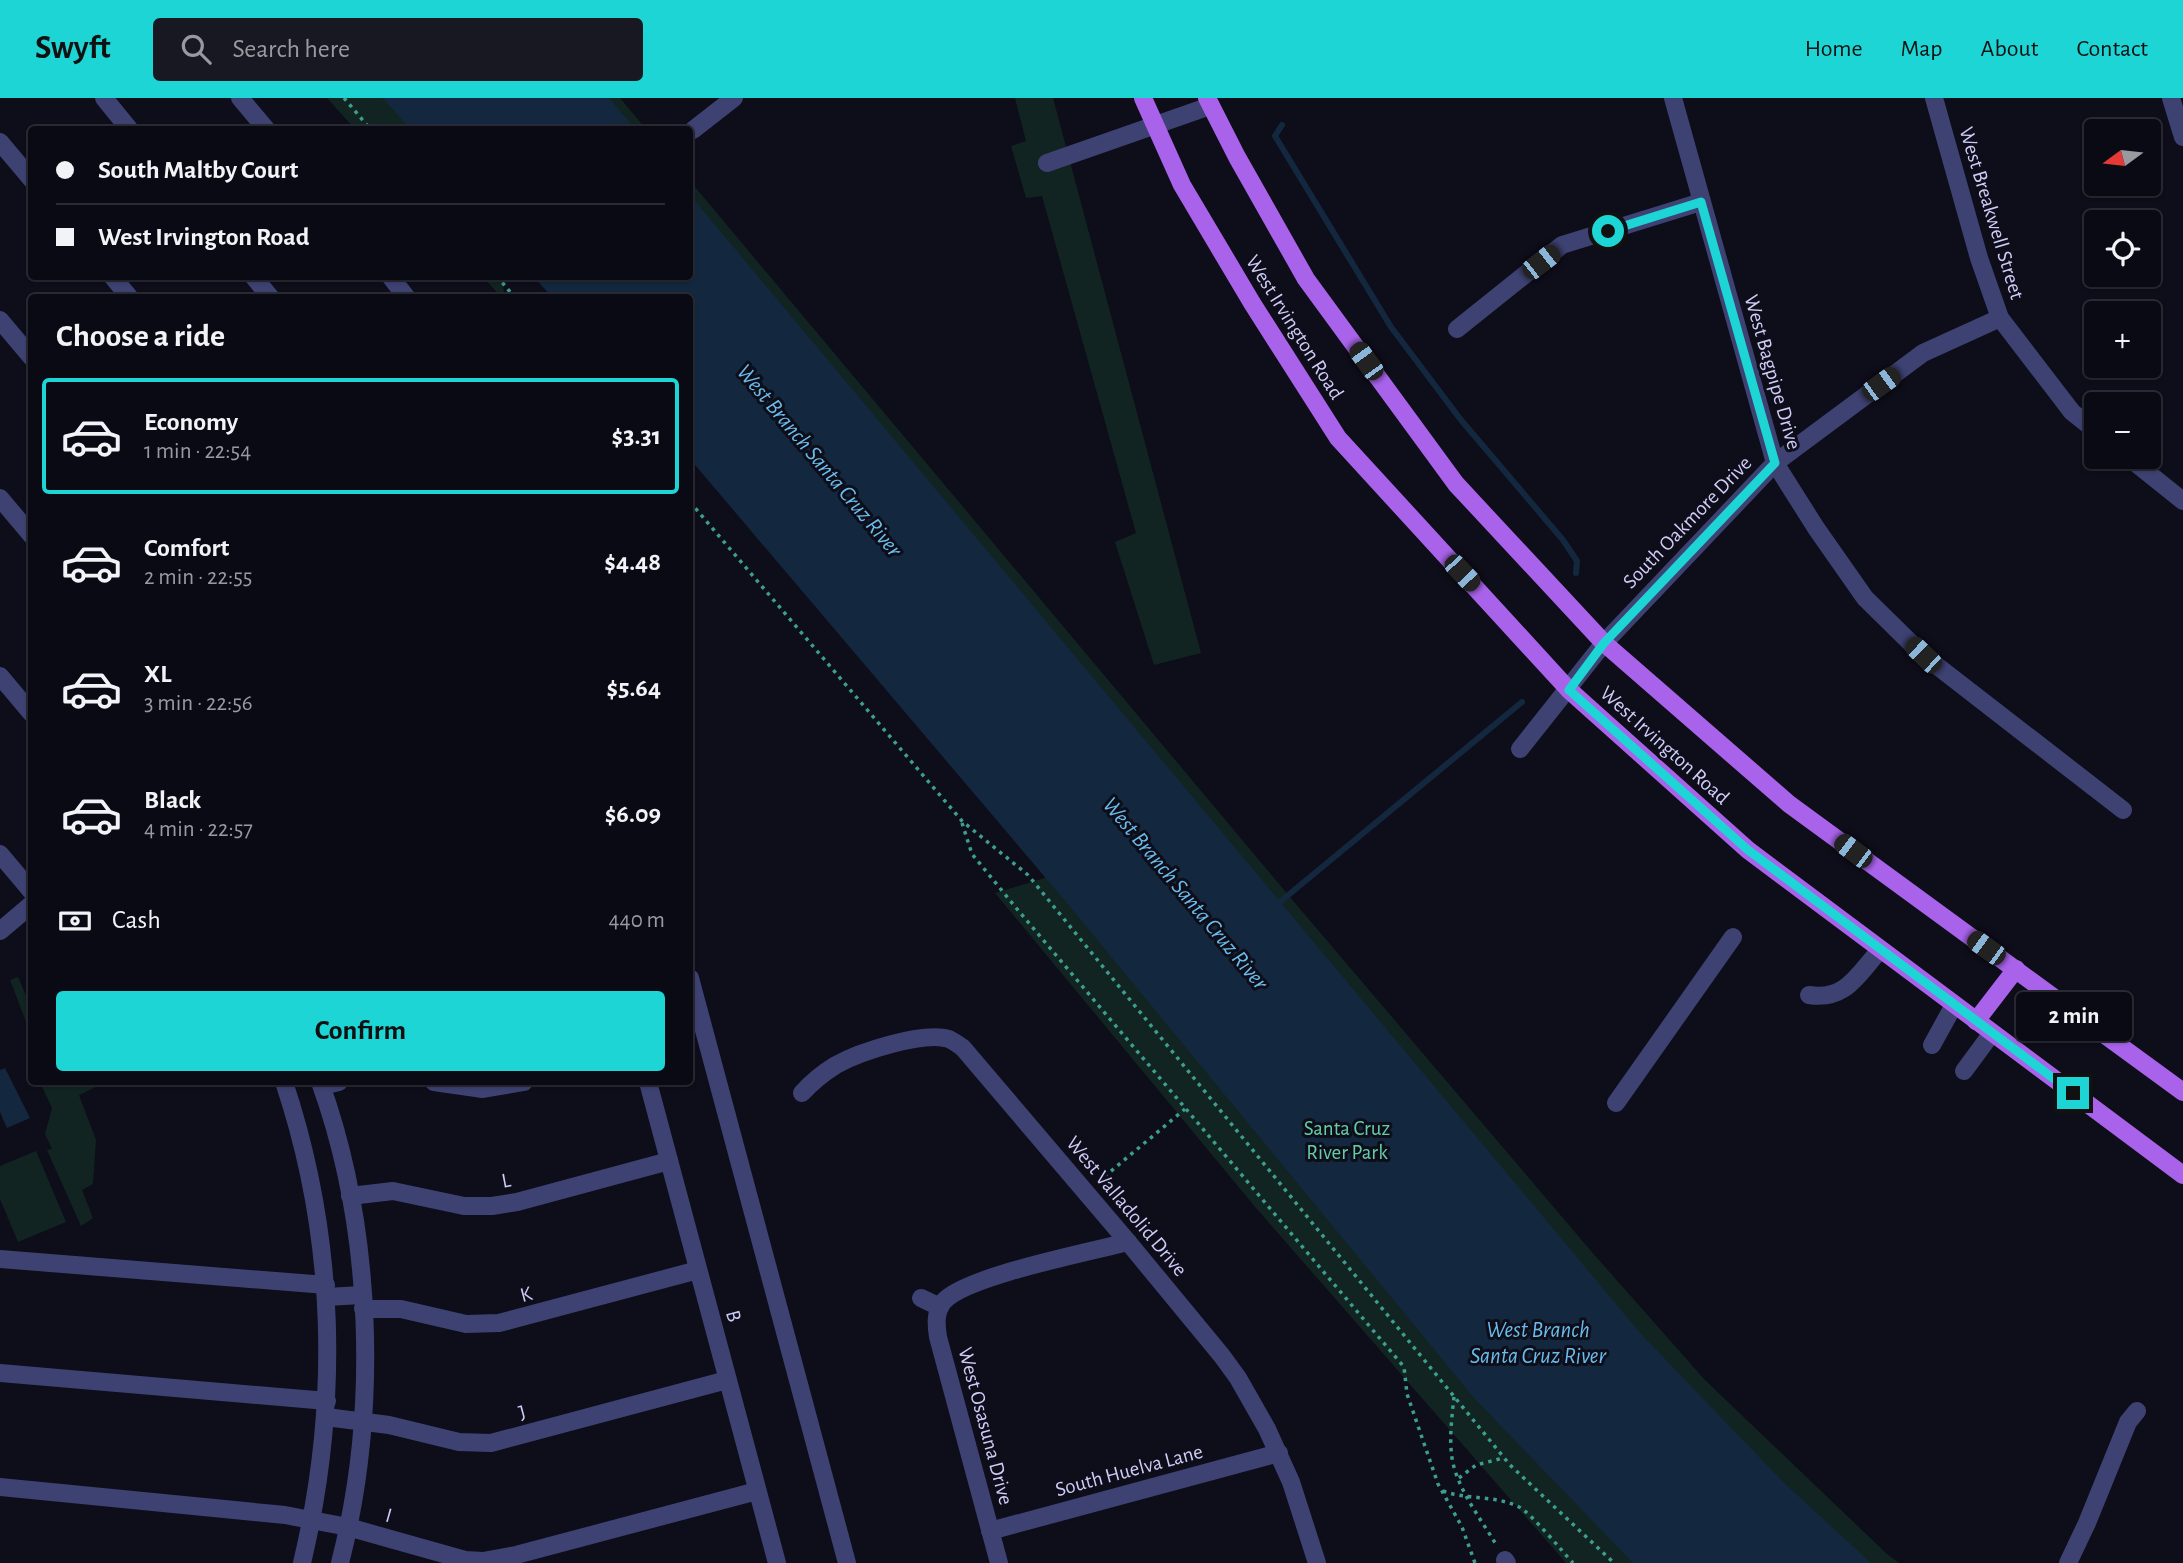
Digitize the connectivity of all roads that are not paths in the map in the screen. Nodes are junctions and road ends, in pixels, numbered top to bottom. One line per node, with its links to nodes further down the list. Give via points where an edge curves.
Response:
1 (104, 98): 10 (street)
2 (240, 98): 11 (street)
3 (734, 98): 12 (street)
4 (1143, 98): 9 (main road, West Irvington Road)
5 (1673, 98): 17 (street, West Bagpipe Drive)
6 (1934, 98): 24 (street, West Breakwell Street)
7 (2171, 98): 13 (street)
8 (1209, 102): 9 (street); 34 (main road, West Irvington Road, via 1322,301 1456,484)
9 (1154, 125): 15 (street); 36 (main road, West Irvington Road, via 1182,184 1338,438)
10 (127, 126)
11 (264, 126)
12 (693, 130)
13 (2183, 137)
14 (0, 142): 16 (street)
15 (1046, 163)
16 (28, 175)
17 (1701, 202): 26 (street, via 1562,245); 29 (street, West Bagpipe Drive)
18 (115, 280): 21 (street)
19 (256, 280): 22 (street)
20 (393, 280): 23 (street)
21 (127, 294)
22 (268, 294)
23 (404, 294)
24 (2000, 318): 28 (street, West Breakwell Street); 29 (street, South Oakmore Drive, via 1923,353)
25 (0, 320): 27 (street)
26 (1457, 329)
27 (28, 353)
28 (2084, 421)
29 (1775, 463): 34 (street, South Oakmore Drive); 39 (street, West Bagpipe Drive, via 1865,597 1923,655)
30 (2143, 469): 32 (street)
31 (0, 498): 33 (street)
32 (2183, 501)
33 (28, 531)
34 (1604, 643): 36 (street, South Oakmore Drive); 46 (main road, West Irvington Road, via 1789,804)
35 (0, 676): 37 (street)
36 (1569, 690): 38 (street, South Oakmore Drive); 45 (main road, West Irvington Road, via 1748,850)
37 (28, 709)
38 (1520, 750)
39 (2123, 810)
40 (0, 854): 41 (street)
41 (28, 887)
42 (28, 907): 43 (street)
43 (0, 930)
44 (1733, 937): 61 (street)
45 (1880, 950): 48 (street, via 1842,991); 49 (main road, West Irvington Road)
46 (2015, 969): 50 (main road); 60 (main road, West Irvington Road)
47 (693, 989): 86 (street)
48 (1809, 995)
49 (1954, 1005): 50 (main road, West Irvington Road); 52 (street)
50 (1976, 1021): 51 (main road, West Irvington Road)
51 (1992, 1033): 53 (street); 63 (main road, West Irvington Road)
52 (1932, 1045)
53 (1964, 1071)
54 (285, 1085): 68 (street, via 310,1175)
55 (327, 1085): 64 (street)
56 (455, 1085): 57 (street, via 483,1089)
57 (506, 1085)
58 (649, 1085): 62 (street, B)
59 (802, 1093): 65 (street, West Valladolid Drive, via 825,1072 856,1056 951,1032)
60 (2183, 1093)
61 (1616, 1103)
62 (669, 1161): 64 (street, L, via 492,1206 450,1204 393,1191); 67 (street, B)
63 (2183, 1175)
64 (350, 1196): 70 (street)
65 (1128, 1242): 71 (street, via 977,1282 953,1293); 77 (street, West Valladolid Drive, via 1222,1356)
66 (0, 1259): 68 (street)
67 (698, 1270): 70 (street, K, via 499,1323 466,1324); 73 (street, B)
68 (326, 1291): 70 (street, K); 74 (street)
69 (921, 1298): 71 (street)
70 (362, 1302): 76 (street)
71 (942, 1305): 82 (street, West Osasuna Drive, via 938,1336)
72 (0, 1373): 74 (street, J)
73 (727, 1380): 76 (street, J, via 491,1443 459,1442); 79 (street, B)
74 (326, 1409): 76 (street, J); 80 (street)
75 (2137, 1411): 89 (street, via 2128,1422)
76 (361, 1420): 81 (street)
77 (1279, 1453): 82 (street, South Huelva Lane); 88 (street, West Valladolid Drive)
78 (0, 1487): 80 (street, I)
79 (757, 1491): 81 (street, I, via 483,1561 447,1556); 85 (street, B)
80 (312, 1521): 81 (street, I); 83 (street)
81 (348, 1527): 84 (street)
82 (990, 1531): 87 (street, West Osasuna Drive)
83 (302, 1563)
84 (340, 1563)
85 (777, 1563)
86 (847, 1563)
87 (999, 1563)
88 (1317, 1563)
89 (2068, 1563)

